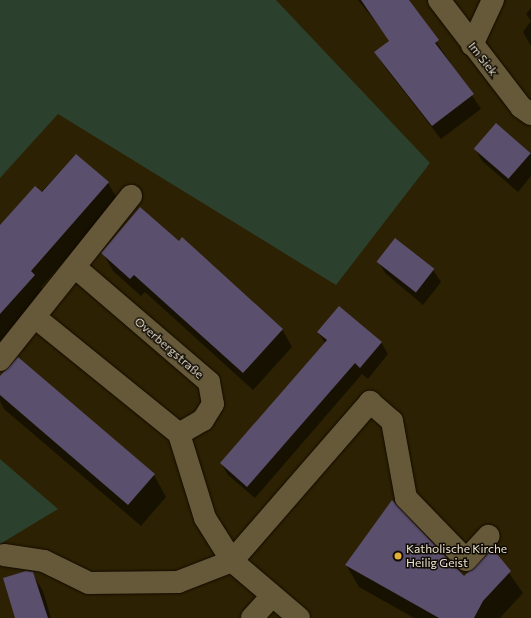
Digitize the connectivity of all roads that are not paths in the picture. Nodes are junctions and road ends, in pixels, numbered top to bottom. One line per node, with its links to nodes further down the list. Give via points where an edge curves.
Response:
1 (439, 0): 3 (street, Im Siek)
2 (493, 0): 3 (street)
3 (472, 45): 4 (street, Im Siek, via 521,107)
4 (531, 114)
5 (131, 196): 6 (street)
6 (76, 268): 7 (street); 9 (street, Overbergstraße, via 209,382 213,404 203,420)
7 (36, 318): 8 (street); 9 (street)
8 (0, 360)
9 (179, 434): 12 (street, via 205,518)
10 (488, 536): 12 (street, via 466,560 406,498 392,421 370,402)
11 (4, 555): 12 (street, via 44,560 89,583 178,582)
12 (232, 561): 13 (street)
13 (272, 596): 14 (street); 15 (street)
14 (252, 618)
15 (299, 618)

